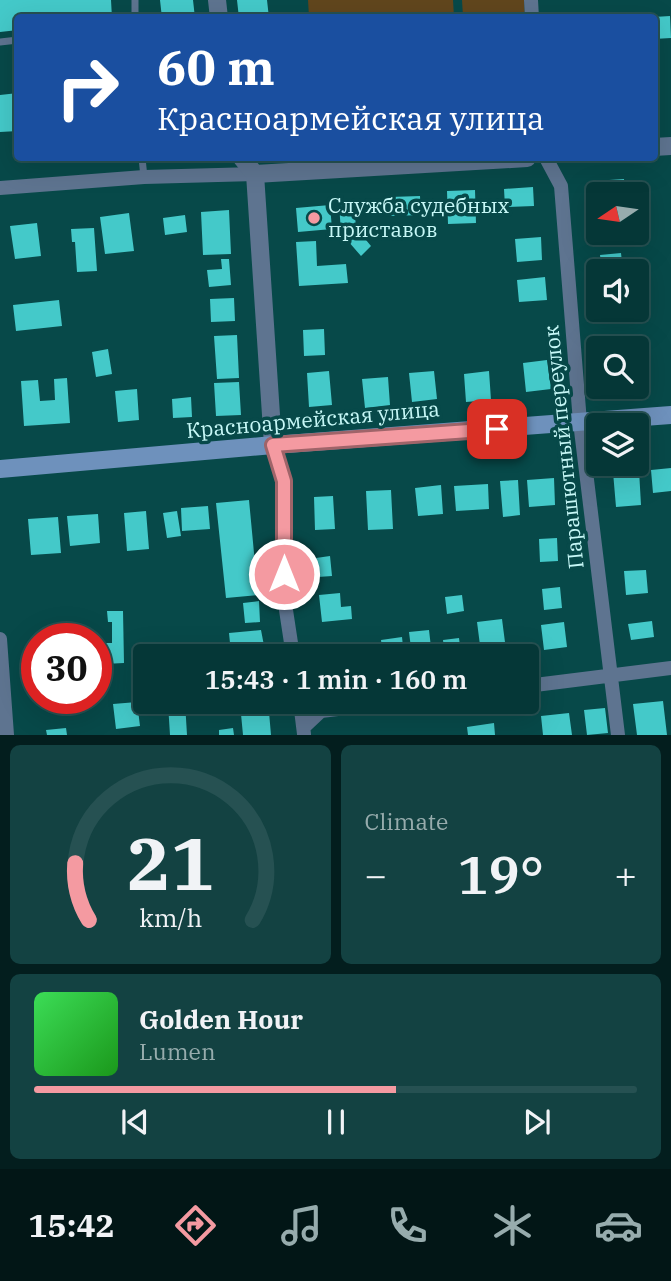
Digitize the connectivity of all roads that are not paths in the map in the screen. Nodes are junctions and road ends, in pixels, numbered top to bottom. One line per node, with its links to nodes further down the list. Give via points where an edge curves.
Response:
1 (142, 161): 6 (lane)
2 (244, 161): 5 (street)
3 (476, 161): 5 (street)
4 (548, 161): 9 (street, Парашютный переулок, via 561,186)
5 (255, 174): 6 (street); 10 (street)
6 (144, 177): 7 (street)
7 (0, 188)
8 (671, 415): 9 (main road, Красноармейская улица)
9 (580, 422): 10 (main road, Красноармейская улица); 15 (street, Парашютный переулок)
10 (273, 445): 11 (main road, Красноармейская улица); 13 (street, via 284,481 284,597)
11 (0, 469)
12 (0, 639): 19 (street)
13 (291, 644)
14 (671, 668): 15 (street)
15 (610, 676): 16 (street); 20 (street, Парашютный переулок)
16 (539, 685)
17 (318, 714): 18 (street)
18 (304, 731)
19 (7, 735)
20 (618, 735)

